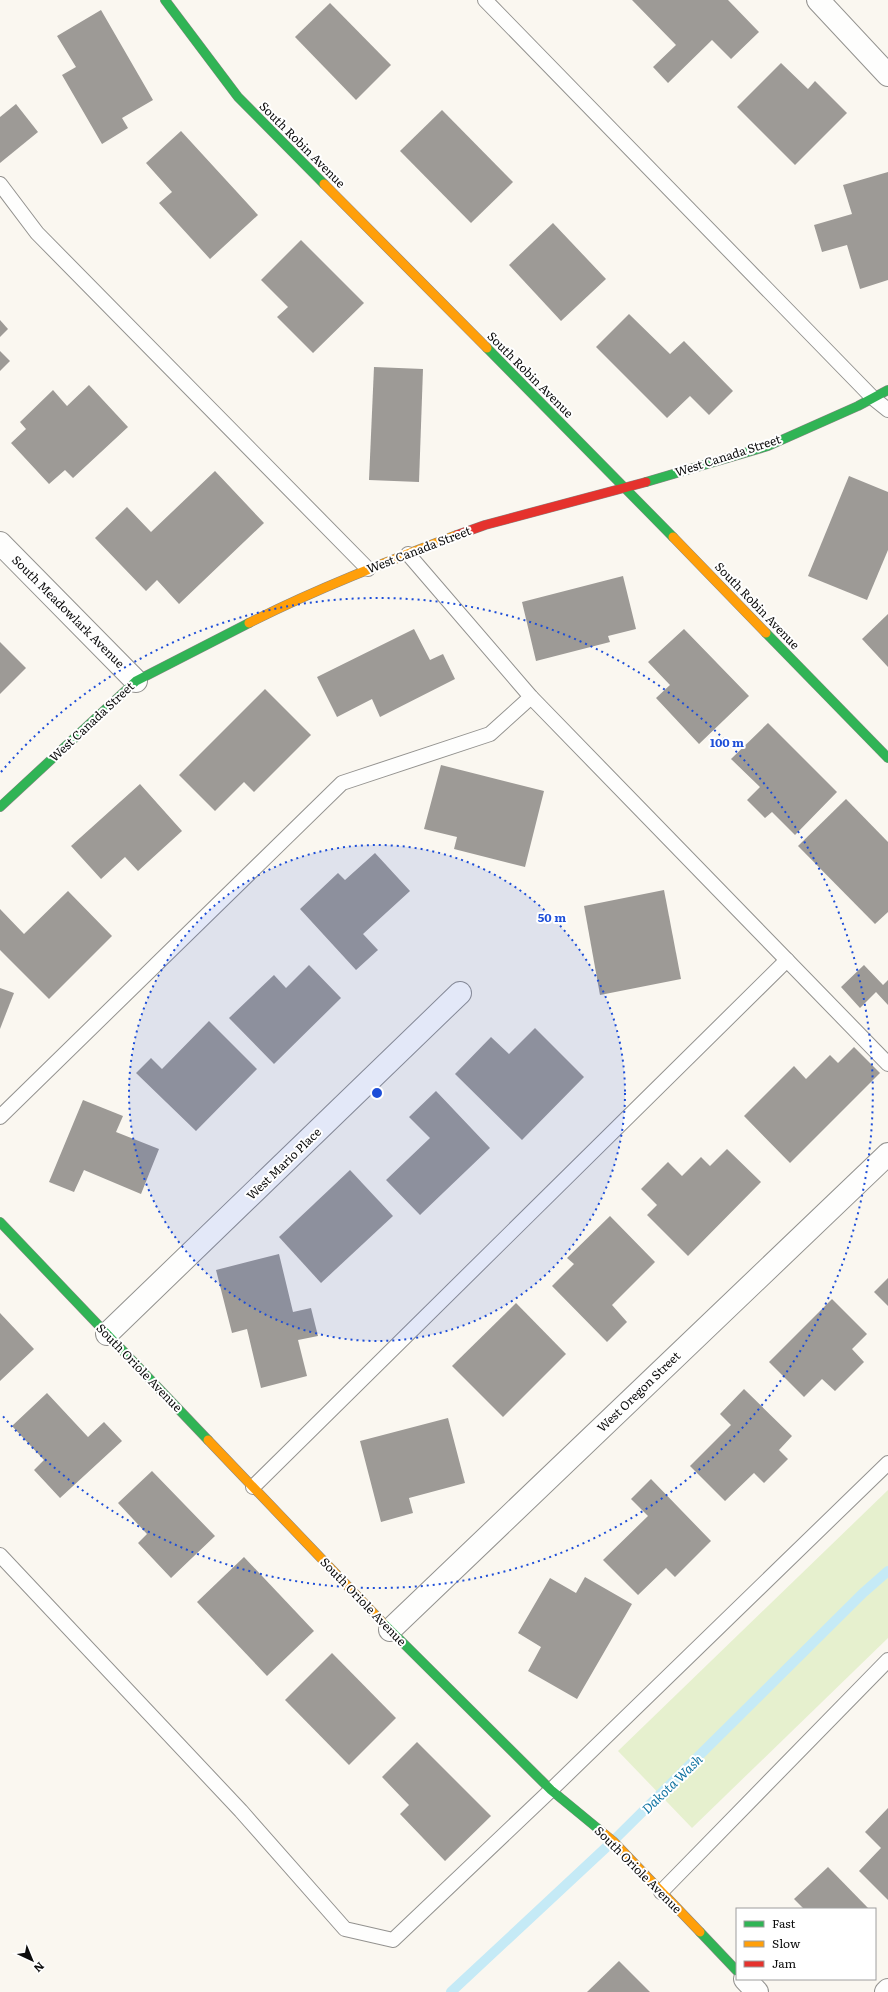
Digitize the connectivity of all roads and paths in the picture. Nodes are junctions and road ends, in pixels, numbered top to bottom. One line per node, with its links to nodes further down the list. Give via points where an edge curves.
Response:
1 (165, 0): 9 (street, South Robin Avenue, via 238,97)
2 (485, 0): 7 (lane)
3 (820, 0): 4 (street)
4 (888, 75)
5 (0, 184): 12 (lane, via 37,233)
6 (888, 390): 7 (street, West Canada Street)
7 (873, 398): 8 (lane); 9 (street, West Canada Street, via 768,446)
8 (888, 410)
9 (625, 488): 11 (street, West Canada Street, via 486,525); 15 (street, South Robin Avenue)
10 (0, 543): 13 (street, South Meadowlark Avenue)
11 (408, 554): 12 (street, West Canada Street); 14 (lane)
12 (368, 569): 13 (street, West Canada Street, via 295,600)
13 (136, 681): 16 (street, West Canada Street)
14 (531, 697): 17 (lane); 20 (lane, via 490,734 342,783)
15 (888, 758)
16 (0, 807)
17 (787, 960): 19 (lane); 25 (lane)
18 (460, 993): 23 (street, West Mario Place)
19 (888, 1064)
20 (0, 1117)
21 (888, 1154): 27 (street, West Oregon Street)
22 (0, 1222): 23 (street, South Oriole Avenue)
23 (107, 1334): 25 (street, South Oriole Avenue)
24 (888, 1463): 29 (lane)
25 (253, 1487): 27 (street, South Oriole Avenue)
26 (0, 1555): 29 (lane, via 241,1811 345,1929 393,1940)
27 (390, 1630): 29 (street, South Oriole Avenue)
28 (888, 1660): 30 (lane)
29 (551, 1790): 30 (street, South Oriole Avenue, via 613,1841)
30 (661, 1892): 31 (street, South Oriole Avenue)
31 (736, 1970)
32 (746, 1980): 33 (street)
33 (757, 1992)

